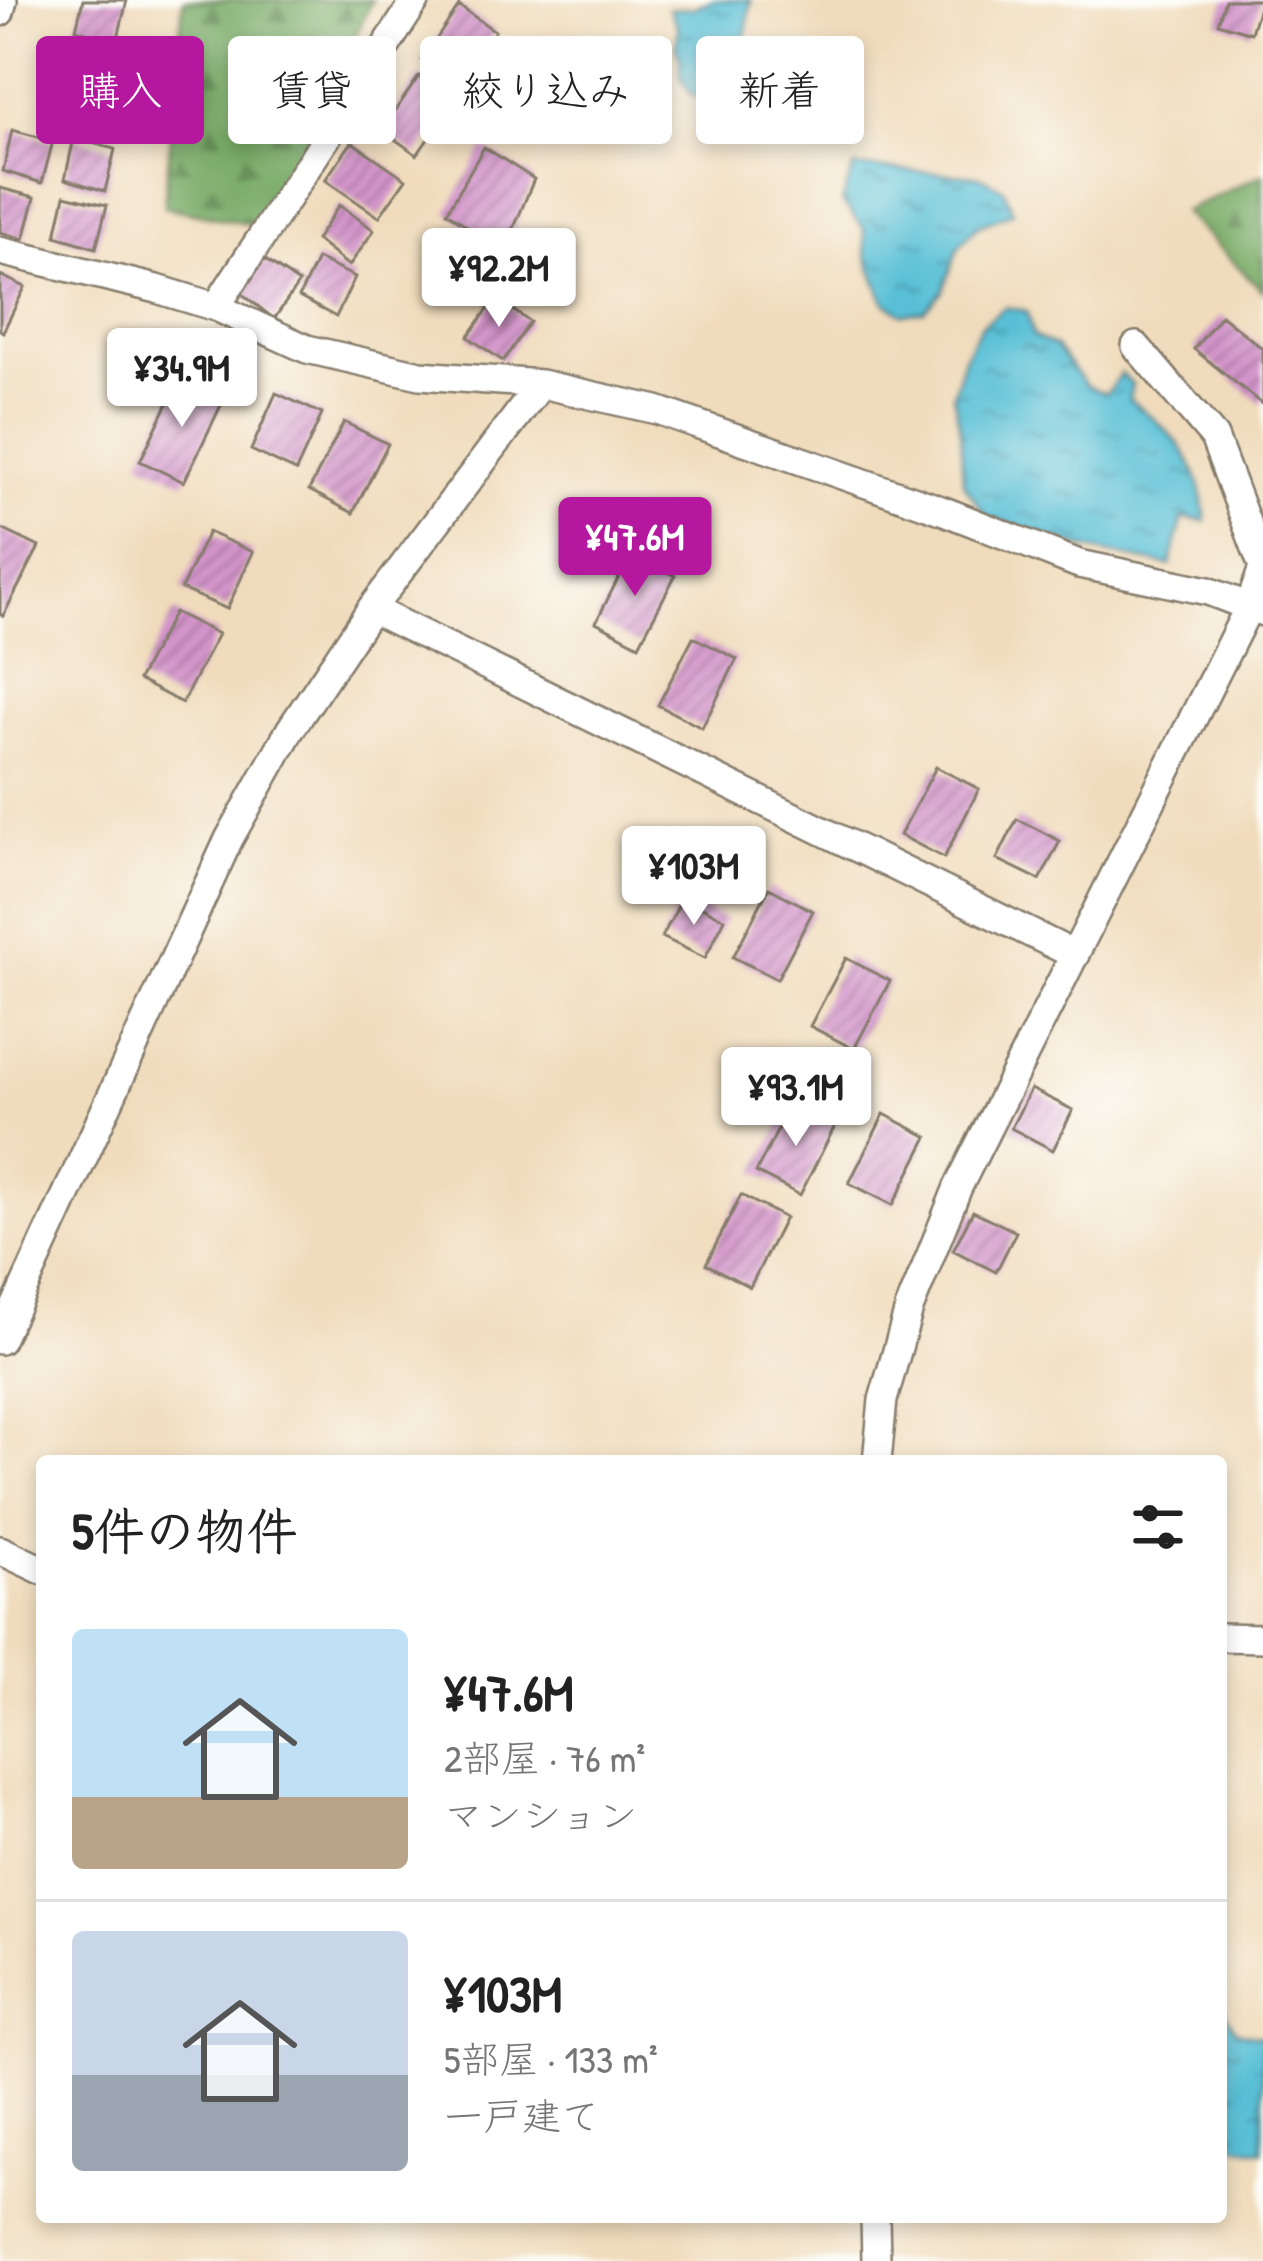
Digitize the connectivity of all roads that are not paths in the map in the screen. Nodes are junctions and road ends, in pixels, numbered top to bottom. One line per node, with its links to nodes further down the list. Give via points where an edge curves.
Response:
1 (3, 0): 3 (street)
2 (416, 0): 5 (street)
3 (0, 12)
4 (0, 251): 5 (street)
5 (216, 307): 7 (street, via 307,349 420,375)
6 (1136, 346): 8 (street, via 1214,437)
7 (541, 384): 9 (street); 10 (street, via 657,410 1079,564)
8 (1263, 568): 10 (street)
9 (371, 609): 11 (street); 12 (street, via 229,839)
10 (1256, 609): 11 (street)
11 (1075, 955): 13 (street, via 958,1187 909,1309 883,1400)
12 (0, 1340)
13 (878, 1455)
14 (0, 1550): 15 (street)
15 (36, 1567)
16 (1227, 1637): 17 (street)
17 (1263, 1638)
18 (875, 2223): 19 (street)
19 (876, 2261)

